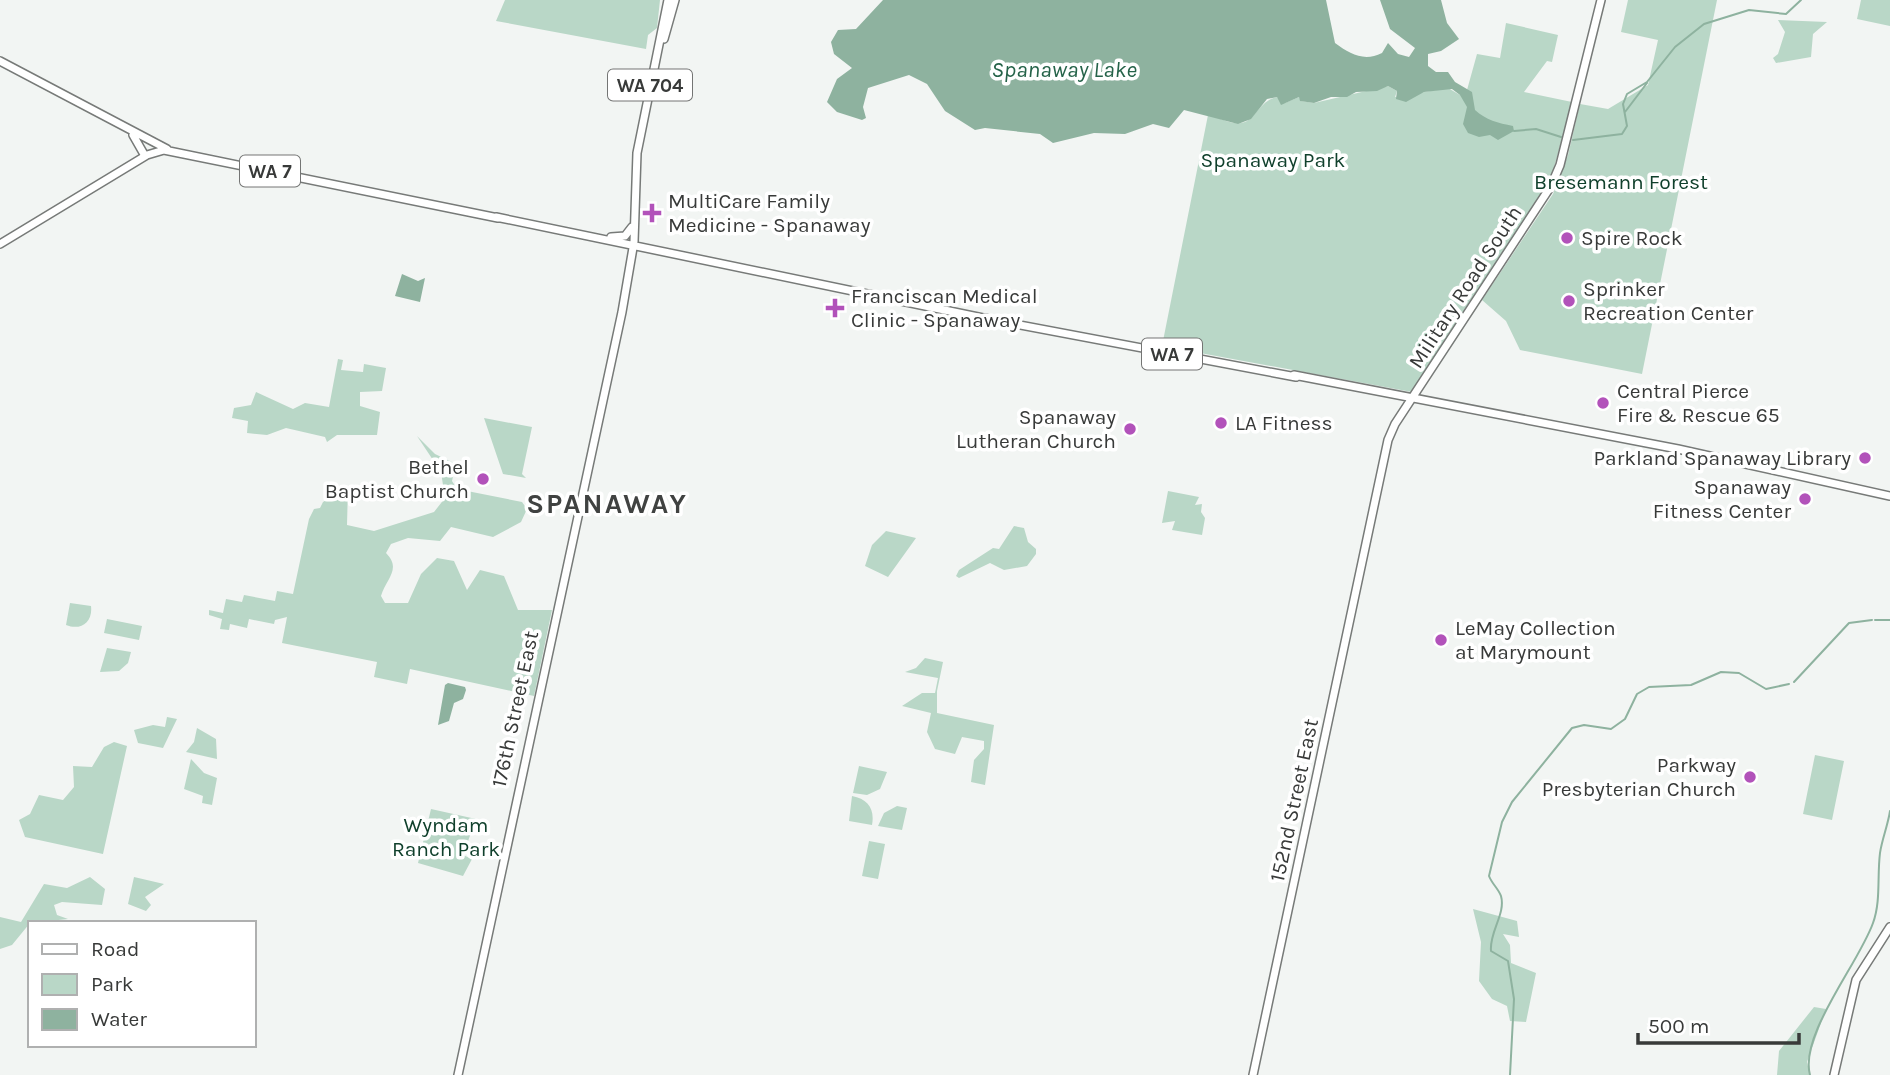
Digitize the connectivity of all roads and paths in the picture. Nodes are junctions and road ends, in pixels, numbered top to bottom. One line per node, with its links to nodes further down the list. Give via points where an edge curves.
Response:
1 (672, 0): 7 (main road, WA 704, via 637,153); 11 (main road, WA 704, via 641,153 639,220)
2 (1601, 0): 13 (main road, Military Road South, via 1553,182)
3 (0, 61): 4 (main road)
4 (137, 138): 5 (main road); 6 (main road)
5 (170, 150): 6 (main road, WA 7); 8 (main road, WA 7)
6 (145, 156): 10 (main road, WA 7)
7 (634, 224): 9 (main road, via 626,235); 11 (main road, WA 704)
8 (550, 228): 9 (main road, WA 7); 11 (main road, WA 7)
9 (611, 237): 11 (main road, WA 7)
10 (0, 244)
11 (633, 244): 12 (main road, 176th Street East); 13 (main road, WA 7)
12 (605, 383): 14 (main road, 176th Street East); 15 (main road, 176th Street East)
13 (1412, 398): 17 (main road, WA 7); 19 (main road, Military Road South, via 1391,432)
14 (590, 436): 15 (main road); 16 (main road, 176th Street East)
15 (588, 462): 18 (main road, 176th Street East)
16 (579, 489): 18 (main road); 20 (main road, 176th Street East)
17 (1890, 496)
18 (578, 509): 20 (main road, 176th Street East)
19 (1368, 533): 30 (main road, 152nd Street East)
20 (561, 582): 21 (main road, 176th Street East); 22 (main road, 176th Street East)
21 (536, 699): 22 (main road); 23 (main road, 176th Street East)
22 (535, 718): 24 (main road, 176th Street East)
23 (517, 783): 24 (main road); 25 (main road, 176th Street East)
24 (515, 810): 25 (main road, 176th Street East)
25 (497, 885): 27 (main road, 176th Street East); 27 (main road, 176th Street East)
26 (1890, 927): 31 (main road, via 1856,980)
27 (481, 959): 28 (main road, 176th Street East); 28 (main road, 176th Street East)
28 (464, 1045): 29 (main road, 176th Street East)
29 (458, 1075)
30 (1253, 1075)
31 (1834, 1075)

